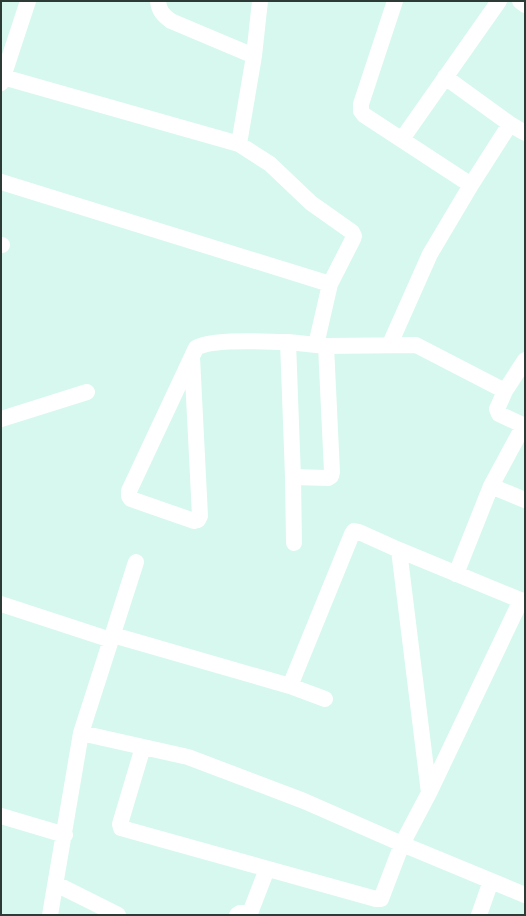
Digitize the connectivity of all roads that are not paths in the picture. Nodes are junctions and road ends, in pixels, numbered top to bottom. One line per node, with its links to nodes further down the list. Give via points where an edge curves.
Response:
1 (28, 1): 10 (street)
2 (158, 1): 8 (street, via 159,9 171,21)
3 (260, 1): 8 (street)
4 (395, 1): 13 (street, via 361,104 364,115)
5 (499, 1): 9 (street)
6 (520, 1): 7 (street)
7 (525, 5)
8 (254, 56): 14 (street)
9 (445, 77): 11 (street); 13 (street)
10 (2, 80): 14 (street)
11 (510, 124): 12 (street); 16 (street)
12 (525, 133)
13 (402, 139): 16 (street)
14 (239, 144): 17 (street, via 270,164 311,203 352,232 353,239)
15 (1, 182): 17 (street)
16 (471, 185): 19 (street, via 430,254)
17 (330, 284): 20 (street)
18 (288, 342): 20 (street); 21 (street, via 235,341 202,344 196,348); 27 (street)
19 (390, 344): 20 (street); 23 (street, via 416,344)
20 (321, 345): 27 (street, via 332,472 328,478)
21 (192, 357): 21 (street, via 129,491 129,496 131,499 194,521 200,516)
22 (525, 360): 23 (street)
23 (505, 391): 26 (street, via 497,412)
24 (87, 392): 25 (street)
25 (1, 419)
26 (524, 426): 28 (street)
27 (293, 477): 30 (street)
28 (491, 486): 29 (street); 33 (street)
29 (525, 500)
30 (294, 543)
31 (399, 550): 33 (street); 37 (street, via 354,531); 41 (street)
32 (136, 562): 36 (street)
33 (456, 574): 34 (street)
34 (523, 601): 41 (street)
35 (1, 604): 36 (street)
36 (112, 638): 37 (street); 39 (street)
37 (290, 686): 38 (street)
38 (325, 699)
39 (81, 733): 40 (street); 43 (street)
40 (143, 747): 44 (street, via 195,760 304,801); 45 (street, via 120,824 121,828)
41 (429, 793): 44 (street)
42 (1, 816): 43 (street)
43 (65, 835): 47 (street)
44 (402, 844): 45 (street, via 381,899); 46 (street)
45 (267, 869): 51 (street, via 250,913)
46 (491, 881): 48 (street); 52 (street)
47 (56, 884): 49 (street); 50 (street)
48 (525, 895)
49 (50, 915)
50 (118, 915)
51 (237, 915)
52 (479, 915)

